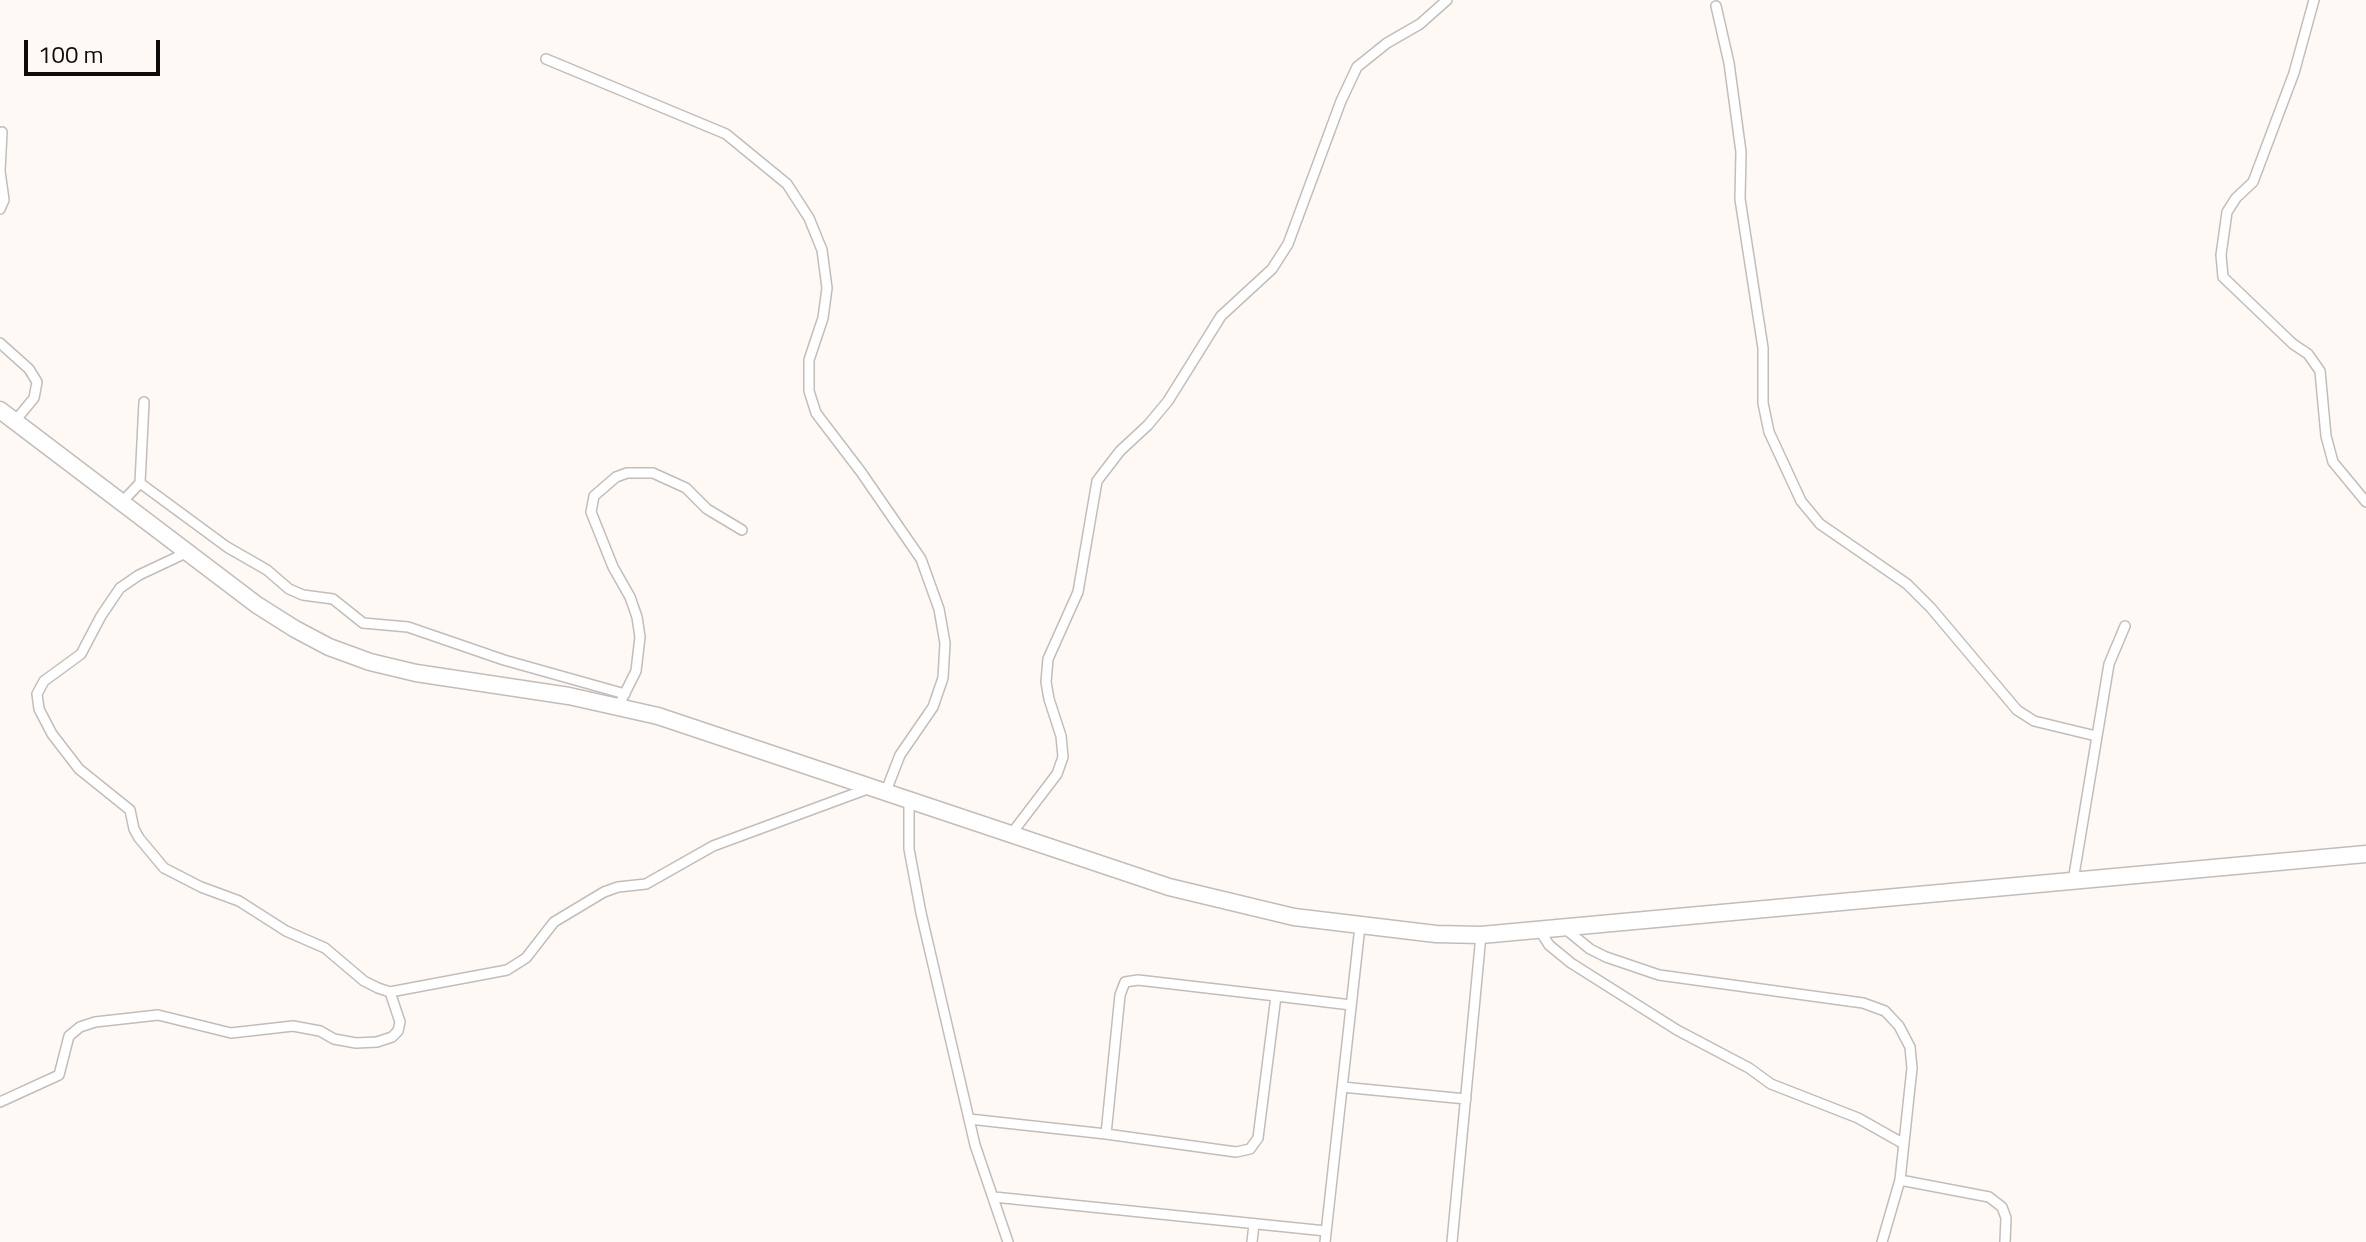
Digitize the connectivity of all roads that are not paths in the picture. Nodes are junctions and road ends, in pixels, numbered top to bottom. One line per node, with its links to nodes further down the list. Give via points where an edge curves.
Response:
1 (1447, 0): 20 (street, via 1357,67 1288,244 1272,269 1221,316 1168,401 1097,481 1078,592 1048,659 1046,682 1063,757 1057,774)
2 (2314, 0): 12 (street, via 2294,73 2253,182 2227,212 2223,277 2320,371 2333,462)
3 (1716, 6): 17 (street, via 1741,152 1740,199 1763,348 1763,403 1769,432 1801,501 1820,524 1907,584 2017,710 2034,721)
4 (546, 59): 18 (street, via 726,134 787,184 809,218 822,250 827,288 809,360 809,391 816,413 921,559 945,643 943,678 933,707)
5 (2, 132): 6 (street)
6 (0, 209)
7 (0, 343): 9 (street, via 37,382 34,398)
8 (144, 402): 10 (street)
9 (6, 419): 11 (highway)
10 (140, 483): 11 (street); 16 (street, via 289,589 333,599 363,623 408,627)
11 (122, 502): 14 (highway)
12 (2366, 502)
13 (742, 530): 16 (street, via 707,509 686,488 653,473 616,477 594,496 591,512 637,617 640,637 638,662)
14 (188, 552): 16 (highway, via 295,629 370,662 416,673); 27 (street, via 120,588 81,654 44,681 37,694 39,709 79,769 130,810 139,838 164,868 325,948 364,981)
15 (2125, 626): 17 (street, via 2109,664)
16 (622, 700): 18 (highway)
17 (2096, 736): 22 (street)
18 (880, 789): 19 (highway); 27 (street, via 713,846 646,884 604,892 554,922 526,958 507,970)
19 (909, 799): 20 (highway); 33 (street, via 909,849)
20 (1012, 833): 23 (highway, via 1231,904)
21 (2366, 854): 22 (highway)
22 (2073, 881): 24 (highway)
23 (1360, 926): 26 (highway); 29 (street)
24 (1562, 926): 25 (highway); 35 (street, via 1590,949 1636,969 1863,1003 1885,1011 1910,1047)
25 (1539, 929): 26 (highway); 35 (street, via 1571,963 1667,1024 1771,1084 1858,1118)
26 (1481, 935): 31 (street)
27 (390, 992): 32 (street, via 398,1031 377,1042 334,1039 293,1026 231,1033 158,1015 95,1022 69,1036 59,1075)
28 (1276, 996): 29 (street); 34 (street, via 1258,1138 1250,1149 1236,1152); 34 (street, via 1125,982)
29 (1351, 1005): 30 (street)
30 (1342, 1087): 31 (street); 39 (street)
31 (1466, 1099): 43 (street)
32 (0, 1102)
33 (969, 1119): 34 (street); 37 (street)
34 (1106, 1134)
35 (1904, 1144): 36 (street)
36 (1900, 1180): 44 (street); 45 (street, via 1989,1197 2006,1218)
37 (994, 1197): 38 (street); 40 (street)
38 (1254, 1224): 39 (street); 41 (street)
39 (1326, 1231): 42 (street)
40 (1008, 1242)
41 (1252, 1242)
42 (1325, 1242)
43 (1452, 1242)
44 (1882, 1242)
45 (2005, 1242)

